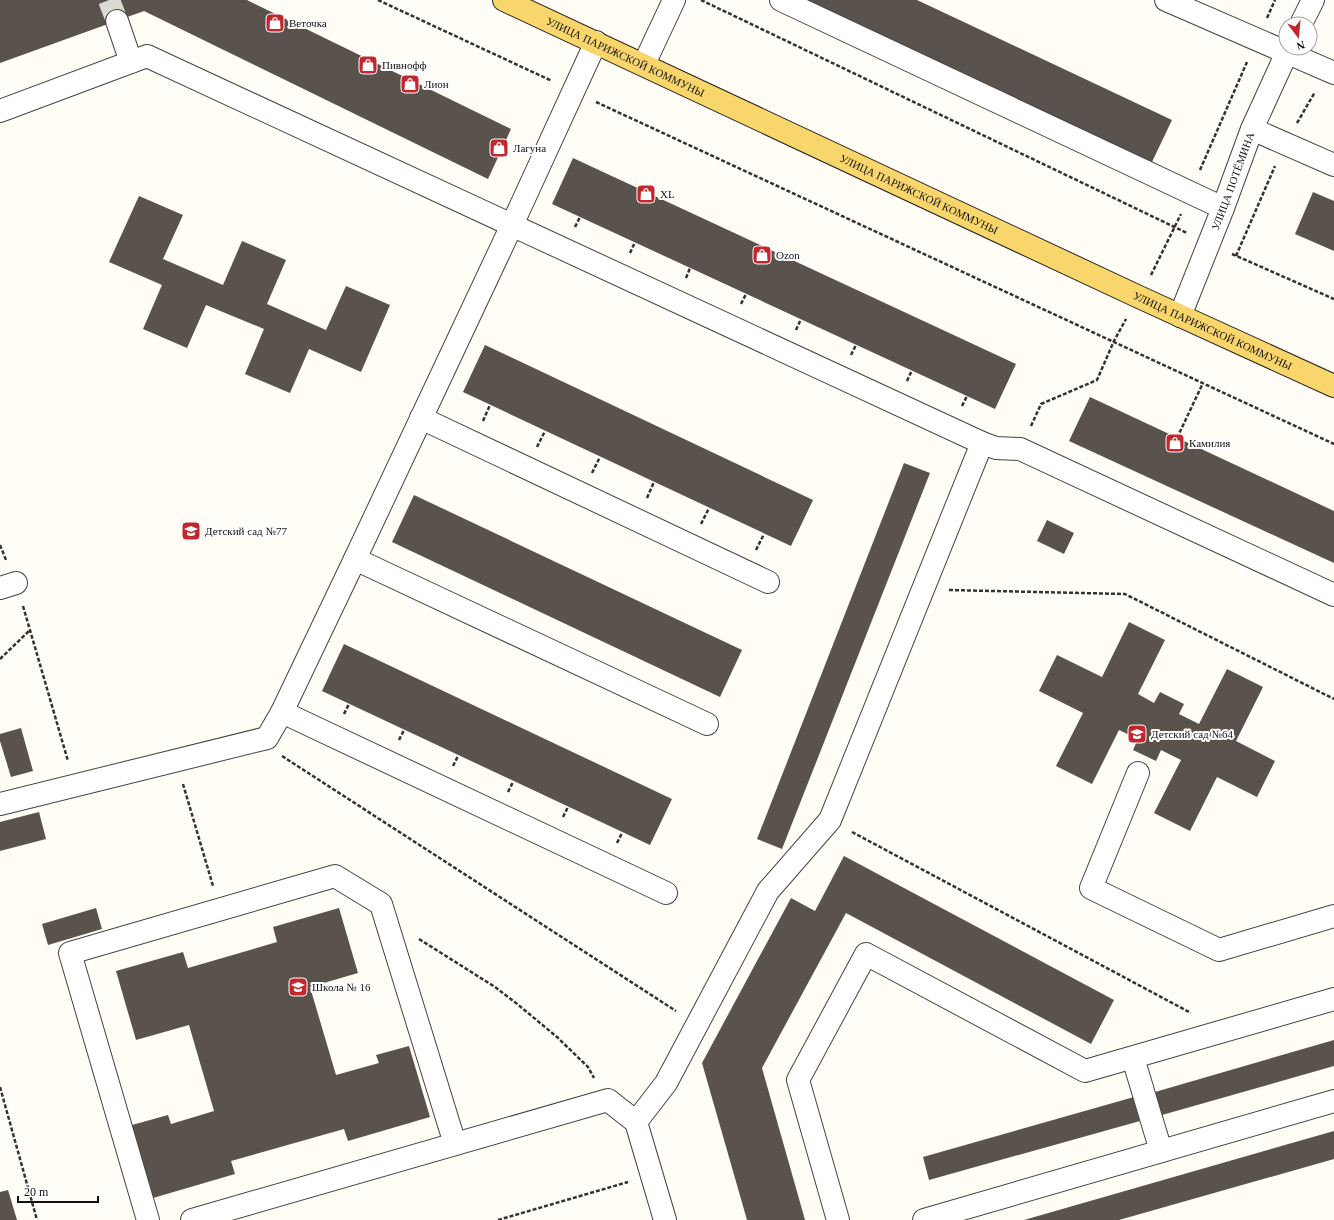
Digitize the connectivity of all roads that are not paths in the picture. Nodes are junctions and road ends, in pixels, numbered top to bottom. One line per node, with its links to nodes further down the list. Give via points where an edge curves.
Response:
1 (504, 0): 8 (main road, УЛИЦА ПАРИЖСКОЙ КОММУНЫ)
2 (674, 0): 13 (street)
3 (782, 0): 18 (street)
4 (1166, 0): 9 (street)
5 (1313, 0): 6 (street)
6 (1305, 16)
7 (117, 21): 12 (street)
8 (596, 42): 13 (main road, УЛИЦА ПАРИЖСКОЙ КОММУНЫ); 19 (street)
9 (1278, 47)
10 (1284, 56): 16 (street, УЛИЦА ПОТЁМИНА)
11 (1299, 56): 14 (street)
12 (131, 62): 15 (street); 19 (street, via 147,56)
13 (644, 64): 20 (main road, УЛИЦА ПАРИЖСКОЙ КОММУНЫ)
14 (1334, 74)
15 (0, 111)
16 (1252, 129): 17 (street); 18 (street, УЛИЦА ПОТЁМИНА)
17 (1334, 165)
18 (1223, 208): 20 (street, УЛИЦА ПОТЁМИНА)
19 (512, 225): 22 (street); 23 (street)
20 (1180, 316): 21 (main road, УЛИЦА ПАРИЖСКОЙ КОММУНЫ)
21 (1334, 386)
22 (421, 418): 24 (street); 25 (street)
23 (982, 443): 26 (street, via 996,448 1020,449); 36 (street, via 830,820 768,891 666,1083)
24 (355, 559): 27 (street); 28 (street)
25 (768, 582)
26 (1334, 595)
27 (282, 712): 30 (street, via 267,738); 31 (street)
28 (707, 724)
29 (1138, 773): 32 (street, via 1091,888 1219,950)
30 (0, 804)
31 (666, 893)
32 (1334, 916)
33 (1334, 999): 34 (street)
34 (1132, 1058): 38 (street); 42 (street, via 1085,1071 866,954 798,1080)
35 (1334, 1101): 38 (street)
36 (636, 1122): 37 (street, via 608,1100); 41 (street)
37 (455, 1144): 39 (street, via 381,904 335,876 70,953); 40 (street)
38 (1161, 1151): 43 (street)
39 (148, 1220)
40 (192, 1220)
41 (665, 1220)
42 (838, 1220)
43 (924, 1220)

